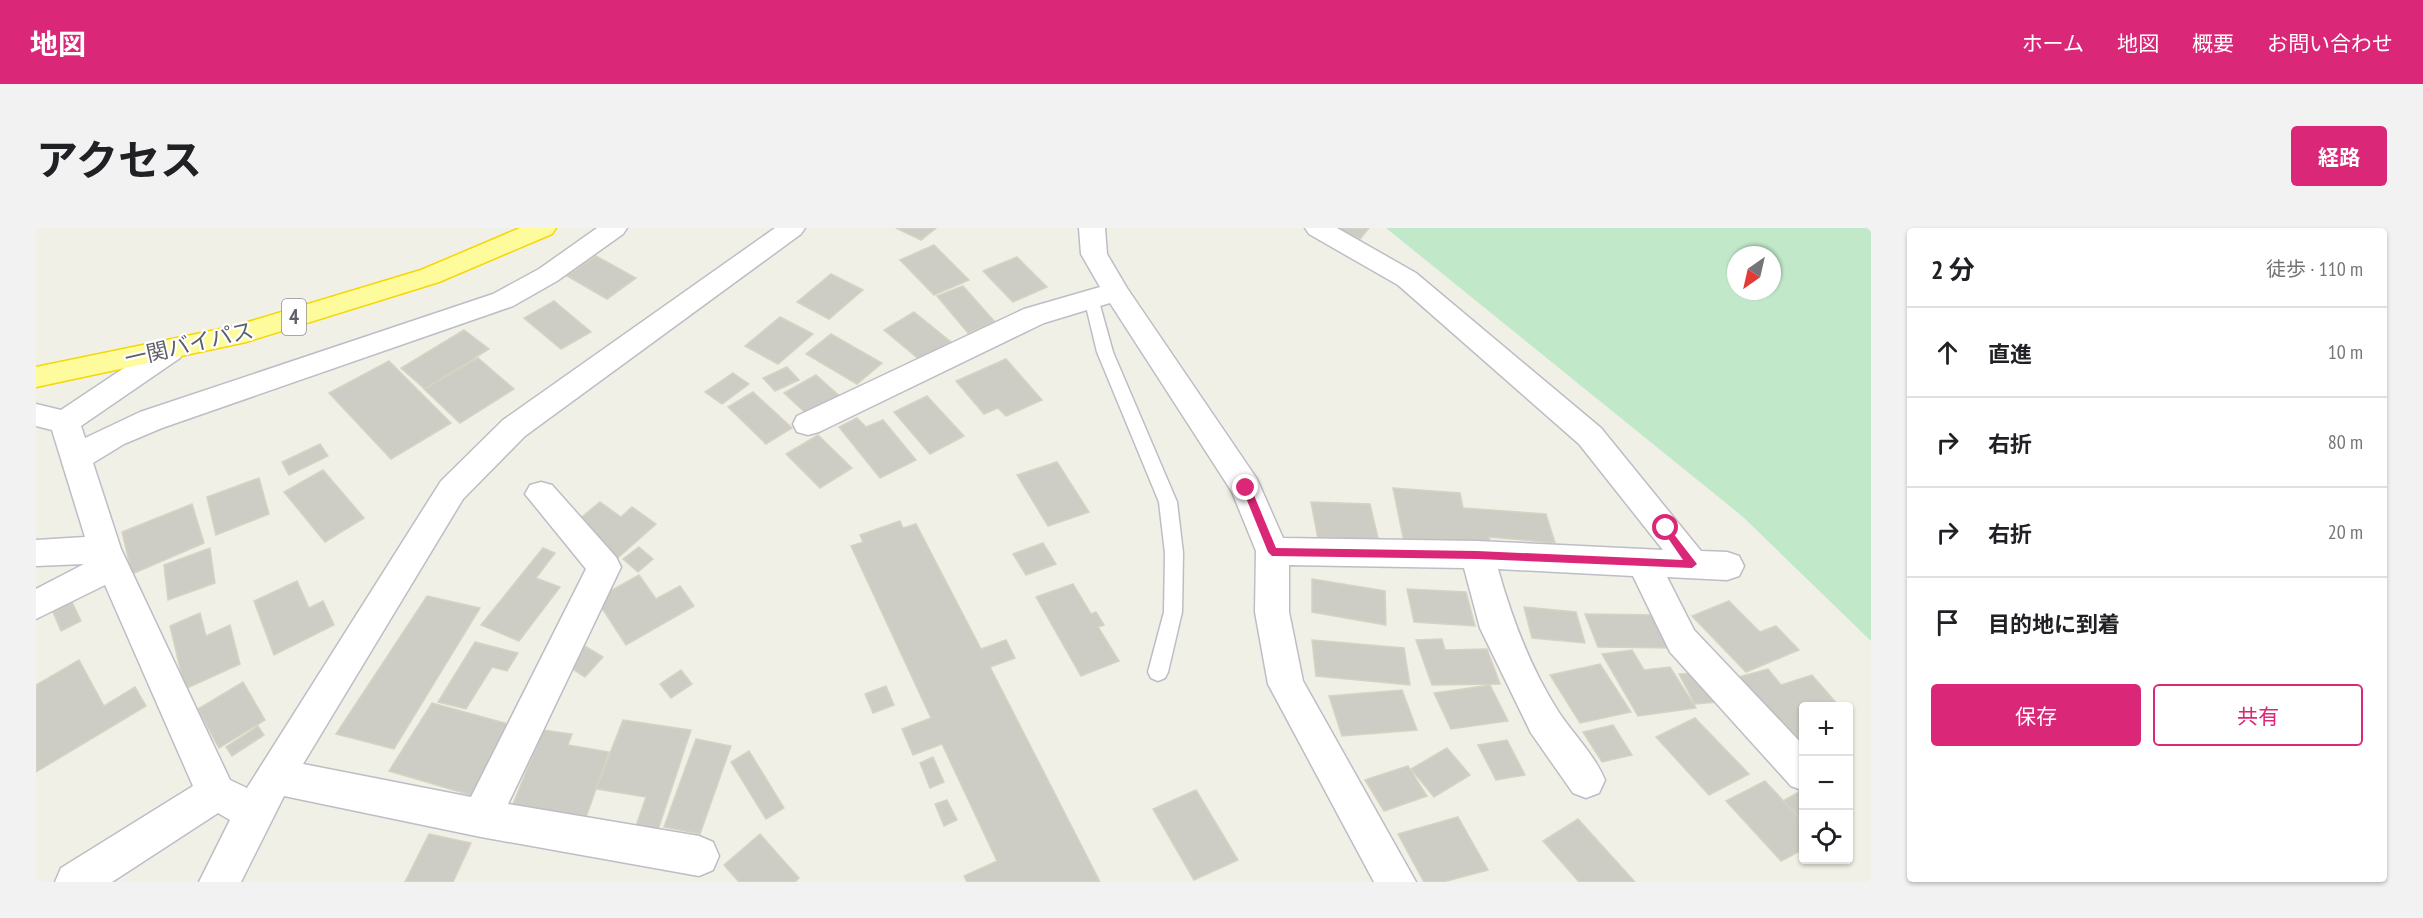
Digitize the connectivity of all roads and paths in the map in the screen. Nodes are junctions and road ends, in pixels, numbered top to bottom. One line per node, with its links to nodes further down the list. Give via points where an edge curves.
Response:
1 (543, 228): 7 (highway, 一関バイパス / 4, via 430,276)
2 (614, 228): 11 (street, via 548,275 503,300 151,420 113,436)
3 (792, 228): 23 (street, via 514,428 452,490)
4 (1092, 228): 6 (street)
5 (1318, 228): 18 (street, via 1407,279 1590,436)
6 (1103, 295): 10 (street, via 1034,316); 13 (street, via 1246,488); 21 (lane, via 1105,352 1168,502 1174,553 1173,612)
7 (170, 351): 8 (highway, 一関バイパス / 4); 9 (street)
8 (36, 377)
9 (50, 418): 11 (street)
10 (808, 424)
11 (76, 459): 16 (street)
12 (541, 494): 27 (street, via 604,567)
13 (1272, 552): 15 (street); 31 (street, via 1272,612 1286,684)
14 (36, 553): 16 (street)
15 (1477, 555): 17 (street); 24 (street, via 1497,628 1544,721)
16 (109, 556): 20 (street); 25 (street)
17 (1643, 562): 18 (street); 22 (street, via 1682,641)
18 (1692, 564): 19 (street)
19 (1726, 566)
20 (36, 605)
21 (1158, 672)
22 (1799, 769)
23 (274, 776): 26 (street); 27 (street)
24 (1586, 780)
25 (216, 793): 26 (street); 29 (street)
26 (256, 812): 30 (street)
27 (481, 818): 28 (street)
28 (699, 856)
29 (75, 882)
30 (219, 882)
31 (1396, 882)

